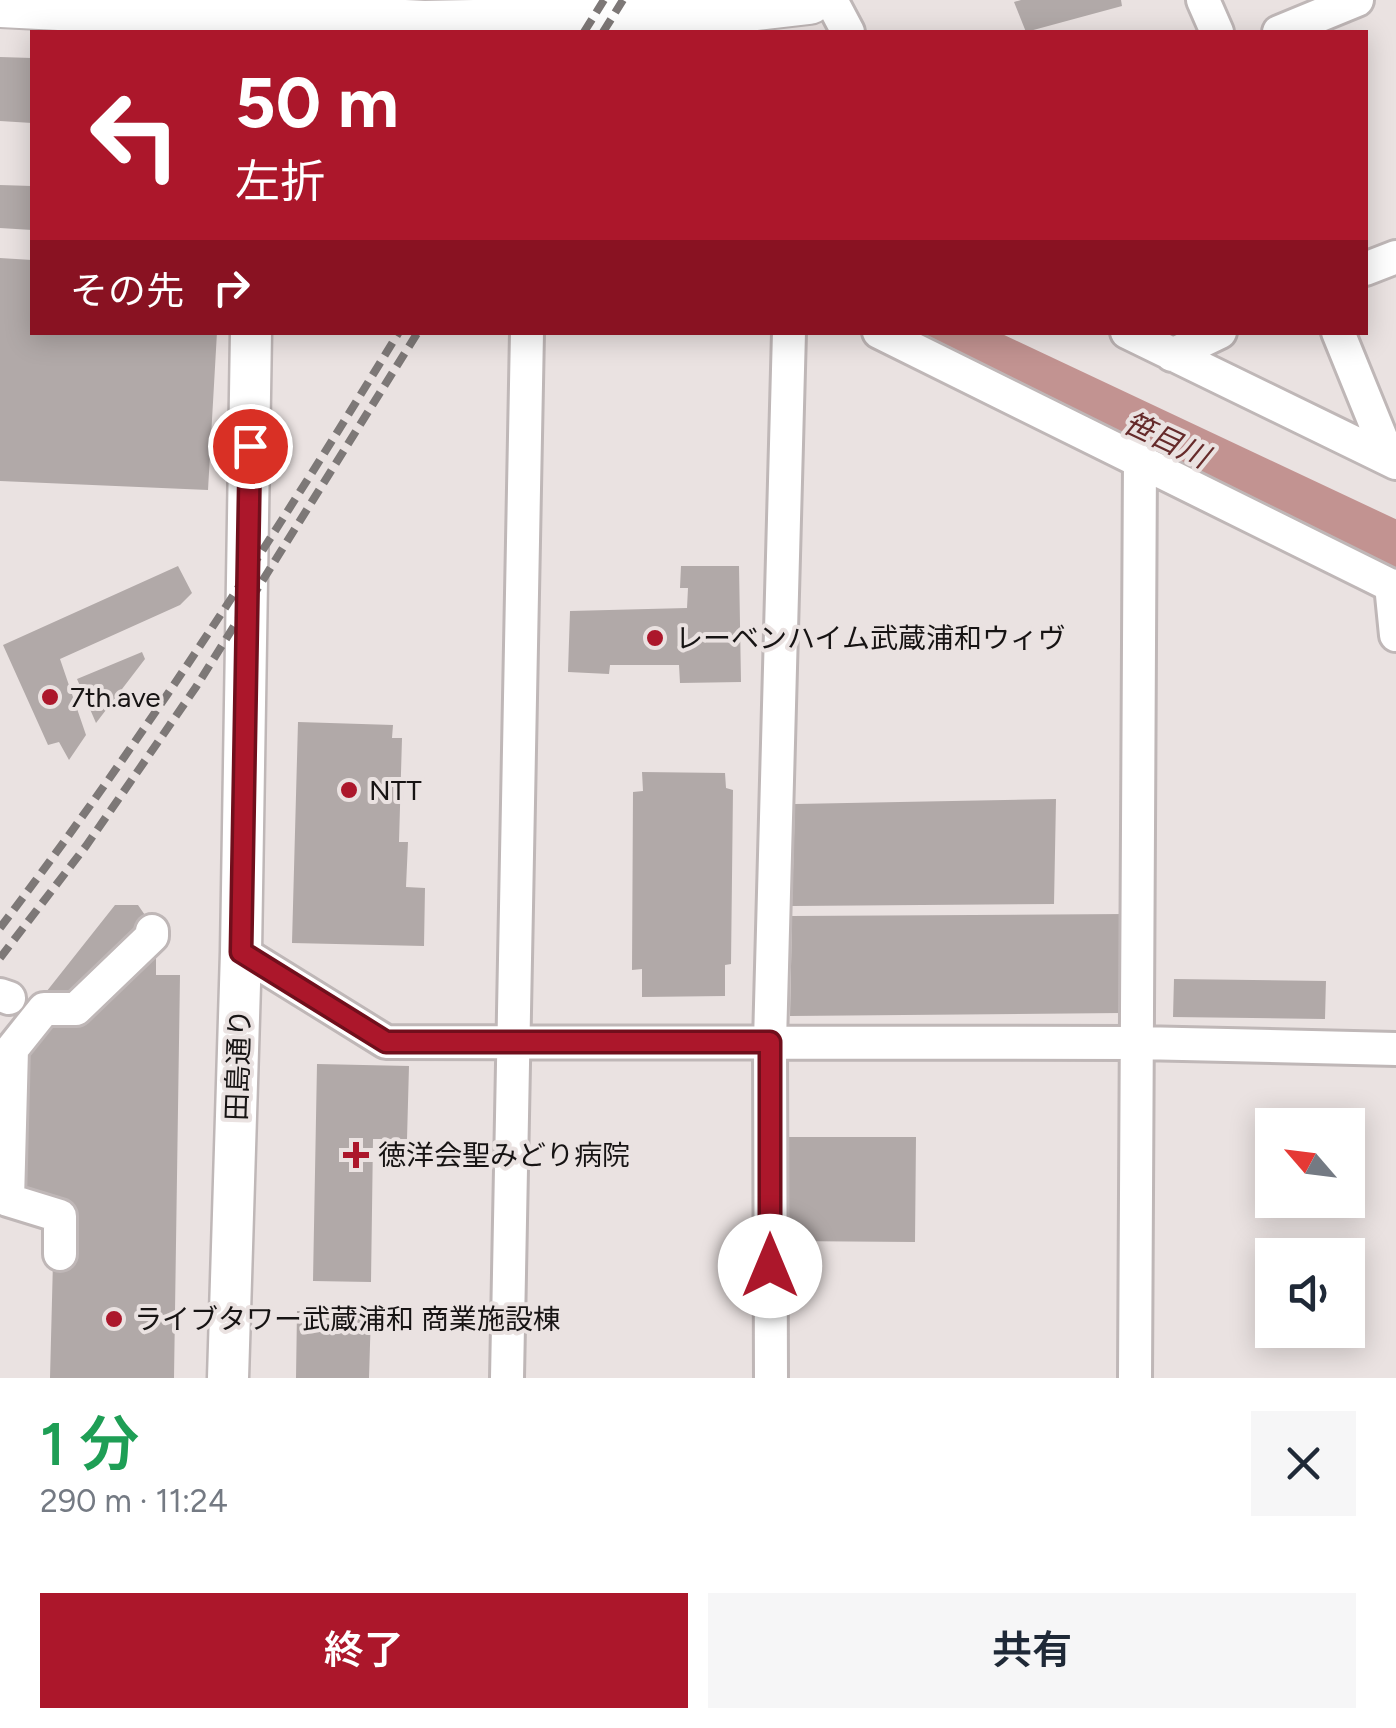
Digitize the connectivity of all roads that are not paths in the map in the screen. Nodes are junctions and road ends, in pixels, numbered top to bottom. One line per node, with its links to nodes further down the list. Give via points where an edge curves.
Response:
1 (809, 0): 7 (highway)
2 (831, 0): 9 (street)
3 (1203, 0): 10 (street)
4 (1357, 0): 11 (street)
5 (0, 3): 6 (highway)
6 (256, 17): 8 (highway)
7 (622, 27): 8 (highway)
8 (424, 29)
9 (847, 30)
10 (1216, 30)
11 (1284, 30)
12 (1396, 256): 13 (street)
13 (1368, 268)
14 (252, 335): 27 (main road, 田島通り)
15 (527, 335): 29 (street)
16 (789, 335): 30 (street)
17 (884, 335): 22 (street)
18 (1133, 335): 21 (street)
19 (1213, 335): 21 (street)
20 (1339, 335): 23 (street)
21 (1172, 354): 23 (street)
22 (1140, 461): 24 (street); 31 (street)
23 (1393, 462)
24 (1393, 587): 25 (street)
25 (1396, 635)
26 (152, 931): 28 (street, via 76,1009)
27 (241, 952): 29 (street, via 386,1042); 34 (main road, 田島通り)
28 (12, 1014): 33 (street, via 8,1200 60,1216)
29 (516, 1042): 30 (street); 35 (street)
30 (770, 1042): 31 (street); 36 (street)
31 (1138, 1042): 32 (street); 37 (street)
32 (1396, 1049)
33 (60, 1254)
34 (228, 1378)
35 (507, 1378)
36 (771, 1378)
37 (1135, 1378)

